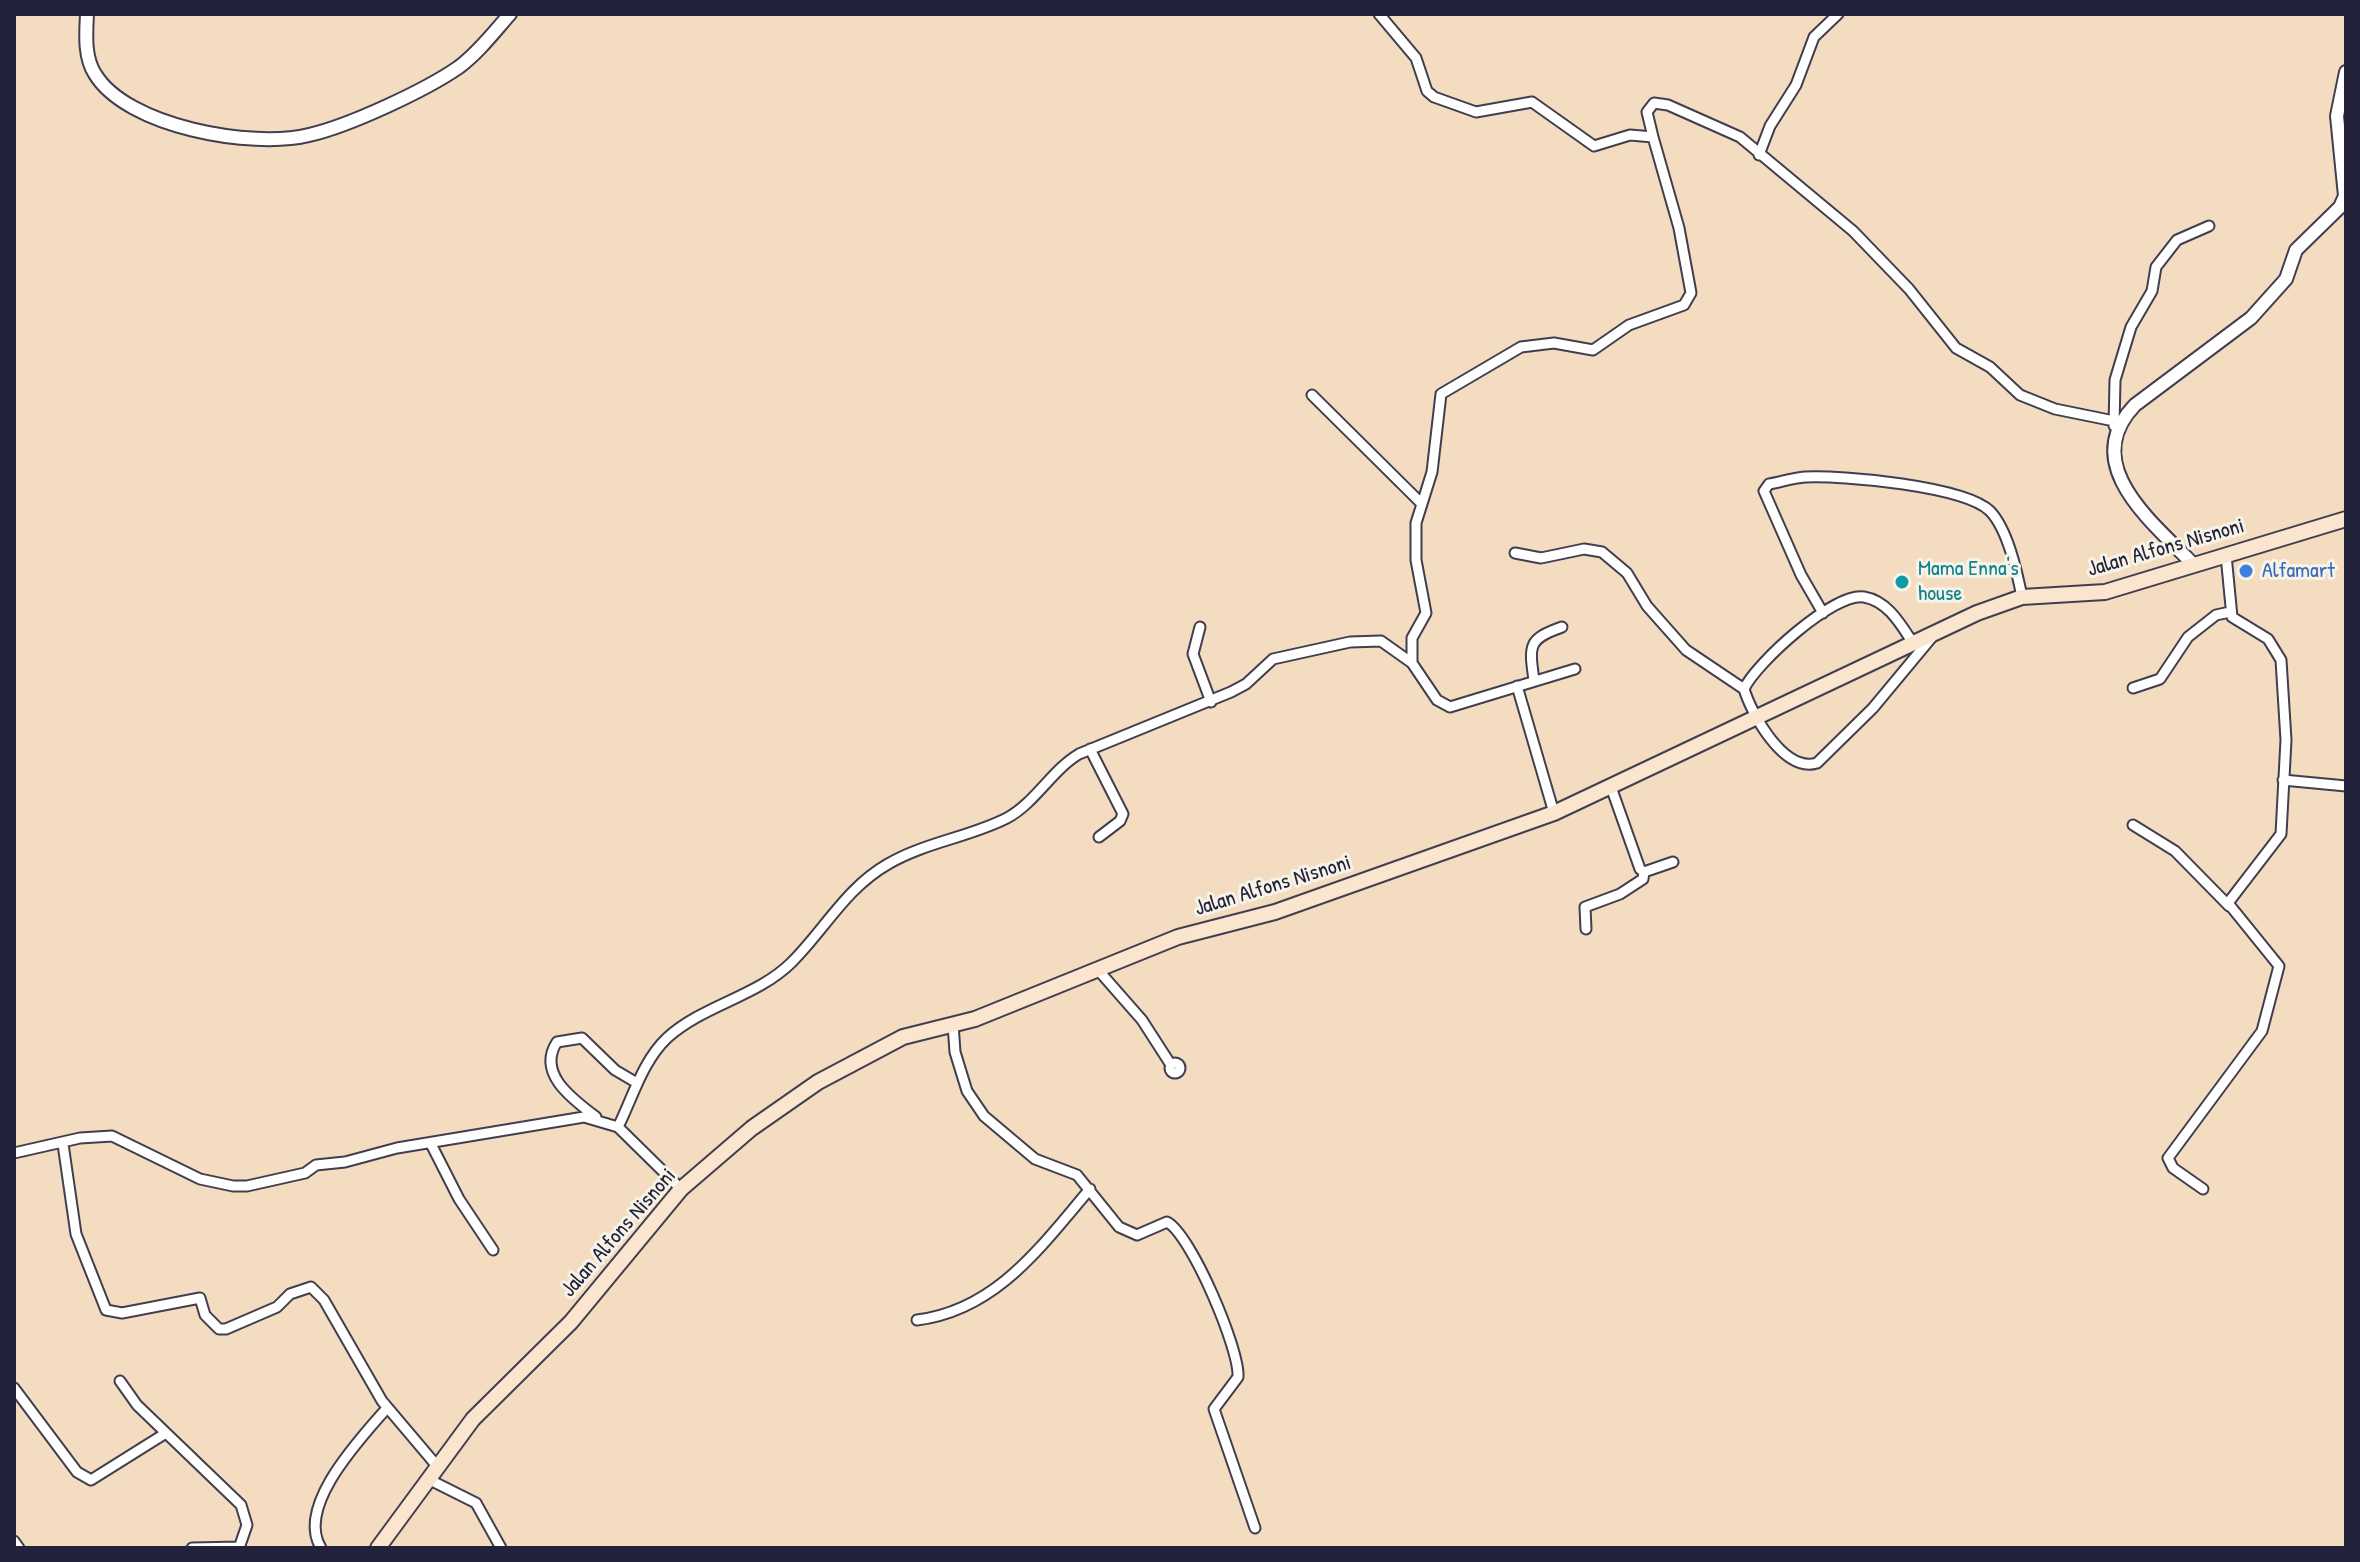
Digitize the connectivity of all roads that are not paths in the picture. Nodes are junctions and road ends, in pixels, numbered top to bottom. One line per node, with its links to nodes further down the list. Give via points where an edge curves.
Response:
1 (87, 14): 2 (street, via 86,45 93,72 121,101 153,118 202,130 281,140 311,135 418,90 469,59)
2 (510, 14)
3 (1379, 14): 6 (street, via 1416,58 1427,91 1440,100 1480,112 1532,102 1594,146 1630,135)
4 (1838, 14): 7 (street, via 1814,37)
5 (2346, 72): 11 (street, via 2337,116 2345,196 2340,207 2296,250 2286,279 2251,318 2135,405)
6 (1653, 137): 7 (street, via 1647,112 1660,103 1729,130); 12 (street, via 1688,269 1688,300 1629,325 1593,350 1554,343 1521,347 1443,392)
7 (1759, 155): 10 (street, via 1853,231 1956,348 2039,404)
8 (2209, 226): 10 (street, via 2177,240 2156,267 2152,291 2131,327 2115,380)
9 (1312, 395): 12 (street)
10 (2114, 421): 11 (street)
11 (2114, 436): 16 (street, via 2115,459 2131,499)
12 (1422, 504): 24 (street, via 1416,560 1426,613 1412,638)
13 (2346, 519): 15 (main road, Jalan Alfons Nisnoni)
14 (1515, 553): 29 (street, via 1541,558 1584,549 1602,552 1627,573 1647,606 1686,650)
15 (2226, 555): 16 (main road, Jalan Alfons Nisnoni); 18 (street)
16 (2192, 563): 17 (main road, Jalan Alfons Nisnoni, via 2105,592)
17 (2022, 597): 19 (street, via 2000,525 1982,504 1947,491 1868,480 1806,477 1769,484 1764,491); 22 (main road, Jalan Alfons Nisnoni)
18 (2230, 612): 28 (street, via 2216,615 2188,637 2160,679); 33 (street, via 2240,625 2268,639 2283,665)
19 (1823, 613): 23 (street, via 1837,602 1870,598 1890,612); 29 (street, via 1756,668)
20 (1200, 627): 30 (street, via 1193,654)
21 (1562, 627): 26 (street, via 1533,643)
22 (1937, 631): 23 (main road, Jalan Alfons Nisnoni); 31 (street, via 1873,708 1817,763 1791,760)
23 (1913, 643): 31 (main road, Jalan Alfons Nisnoni)
24 (1412, 663): 27 (street, via 1443,707); 30 (street, via 1381,641 1350,642 1273,659 1246,684)
25 (1575, 669): 26 (street)
26 (1534, 680): 27 (street)
27 (1517, 686): 36 (street)
28 (2133, 688)
29 (1744, 689): 31 (street)
30 (1211, 702): 32 (street)
31 (1757, 716): 35 (main road, Jalan Alfons Nisnoni)
32 (1090, 749): 38 (street, via 1123,814); 46 (street, via 1063,764 1009,817 912,852 850,892 790,964 667,1038)
33 (2283, 780): 34 (street); 41 (street, via 2281,834)
34 (2346, 786)
35 (1611, 787): 36 (main road, Jalan Alfons Nisnoni); 40 (street)
36 (1554, 813): 43 (main road, Jalan Alfons Nisnoni, via 1275,912 1178,937)
37 (2133, 825): 41 (street, via 2175,851)
38 (1099, 837)
39 (1673, 862): 40 (street)
40 (1644, 872): 42 (street, via 1643,879 1620,894 1586,906)
41 (2229, 906): 54 (street, via 2279,966 2262,1031 2168,1158 2173,1168)
42 (1586, 929)
43 (1099, 971): 44 (main road, Jalan Alfons Nisnoni); 45 (street, via 1142,1020)
44 (953, 1024): 52 (main road, Jalan Alfons Nisnoni, via 883,1045 818,1082 752,1128); 53 (street, via 967,1091 984,1116 1035,1159 1066,1168)
45 (1171, 1065)
46 (637, 1083): 47 (street, via 582,1038 557,1042 550,1059 556,1080); 48 (street)
47 (599, 1119): 48 (street); 50 (street, via 501,1128)
48 (618, 1127): 52 (street)
49 (63, 1144): 50 (street, via 112,1136 173,1168 233,1186); 51 (street); 59 (street, via 76,1234 106,1310 122,1313 200,1298 205,1315 226,1329 311,1287 324,1300)
50 (431, 1144): 55 (street)
51 (14, 1153)
52 (681, 1189): 61 (main road, Jalan Alfons Nisnoni, via 587,1304 473,1419)
53 (1090, 1189): 56 (street, via 1007,1282 971,1304); 63 (street, via 1119,1227 1137,1235 1167,1222 1178,1229 1191,1251 1237,1361 1238,1377 1214,1409)
54 (2203, 1189)
55 (493, 1250)
56 (917, 1320)
57 (120, 1381): 60 (street)
58 (14, 1388): 60 (street, via 77,1472 91,1480)
59 (387, 1408): 61 (street); 68 (street, via 330,1482 315,1526)
60 (166, 1433): 67 (street, via 241,1505 247,1525)
61 (437, 1466): 62 (main road, Jalan Alfons Nisnoni)
62 (428, 1479): 69 (main road, Jalan Alfons Nisnoni); 70 (street, via 476,1503)
63 (1255, 1528)
64 (14, 1541): 65 (street)
65 (19, 1548)
66 (192, 1548): 67 (street)
67 (239, 1548)
68 (321, 1548)
69 (378, 1548)
70 (501, 1548)

